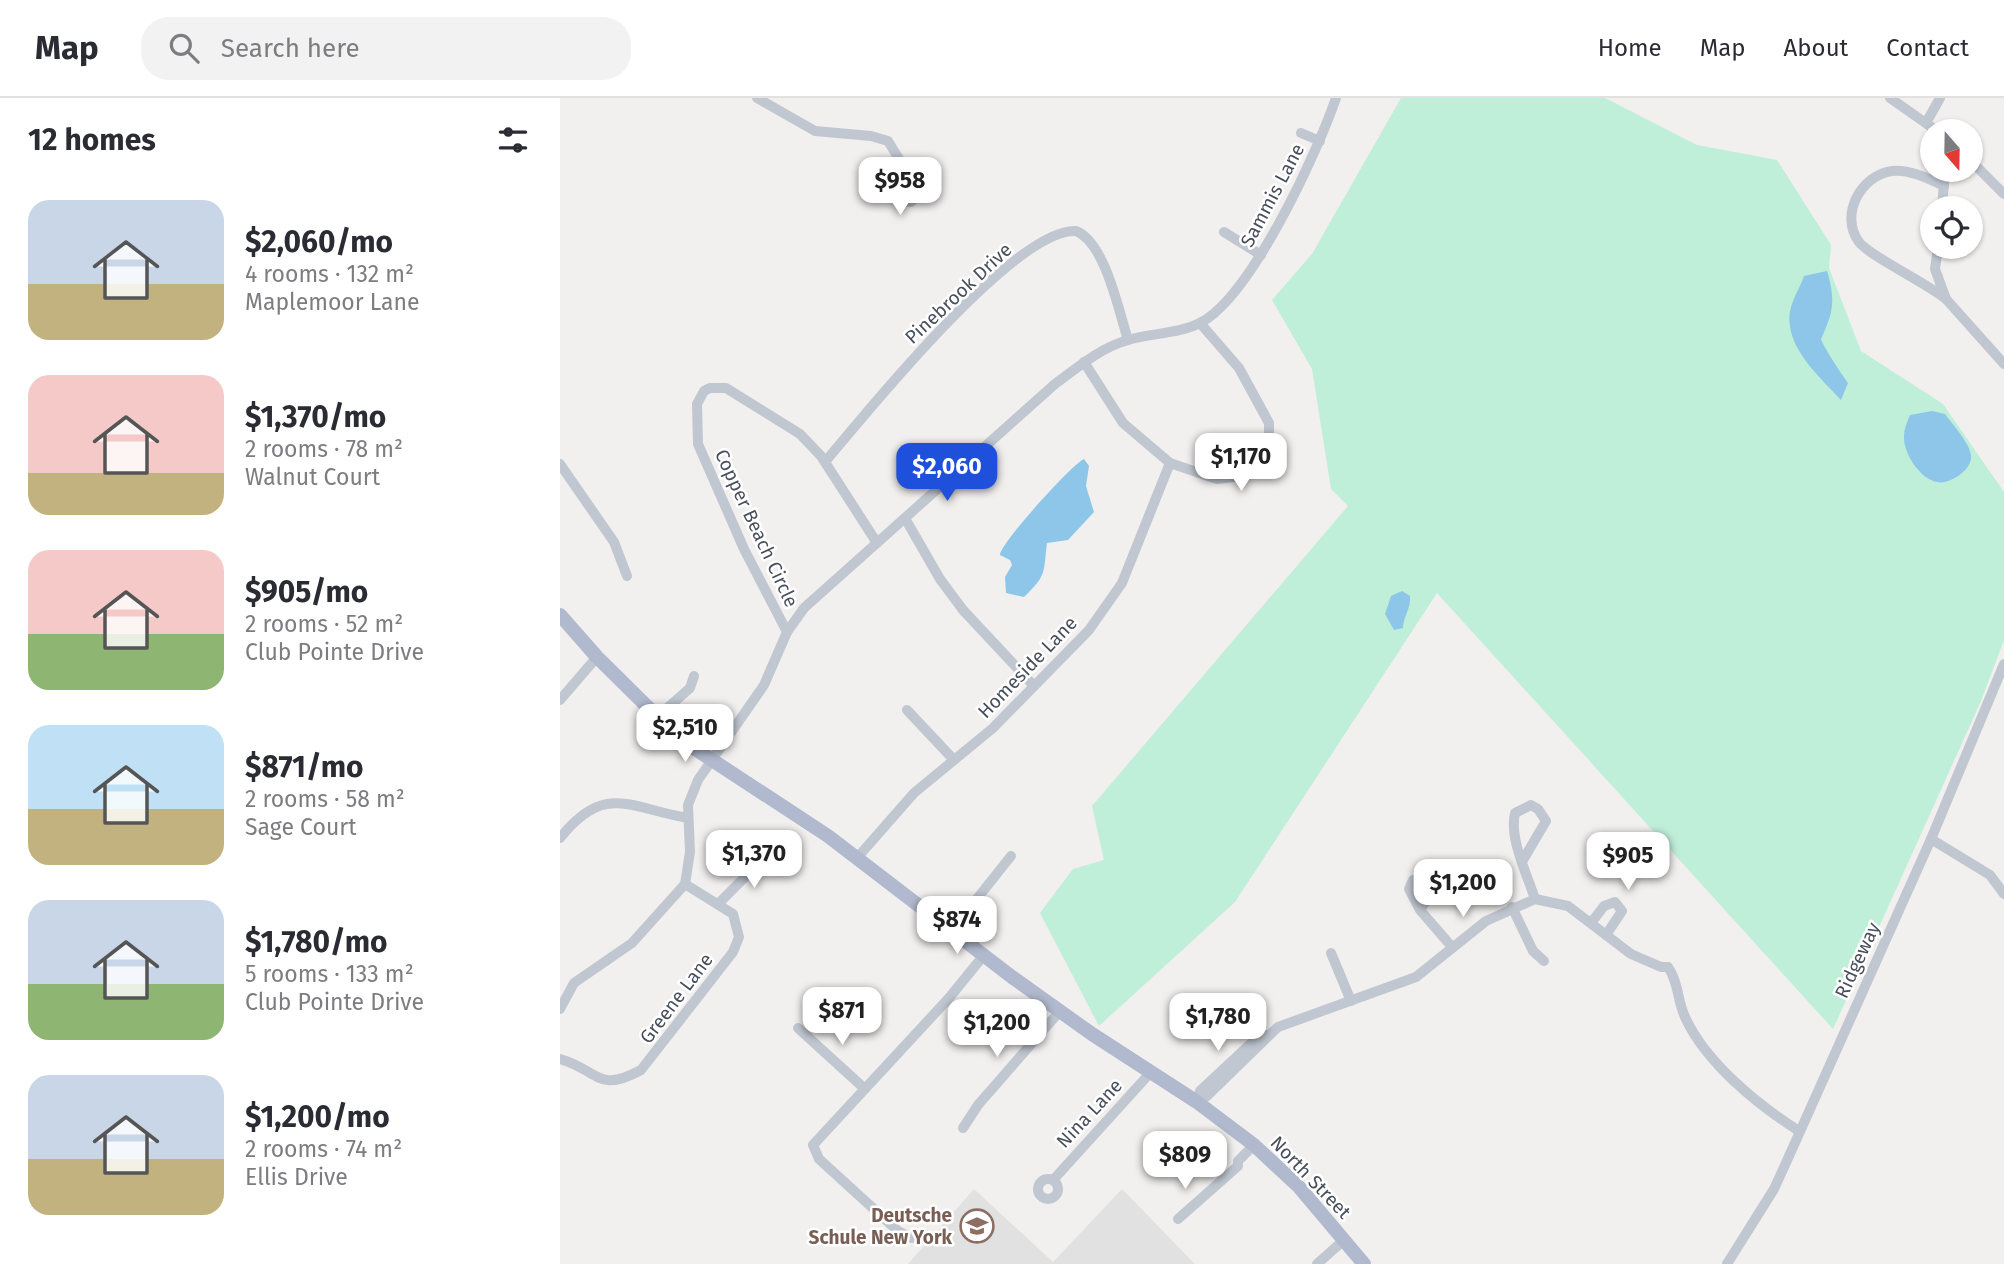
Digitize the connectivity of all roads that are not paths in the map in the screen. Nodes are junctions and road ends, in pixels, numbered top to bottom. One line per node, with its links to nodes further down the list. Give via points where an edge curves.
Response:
1 (757, 98): 9 (street, via 815,131 881,138)
2 (1336, 98): 8 (street, Sammis Lane)
3 (1891, 98): 5 (street)
4 (1940, 98): 6 (street)
5 (1920, 119)
6 (1928, 119)
7 (1301, 133): 8 (street)
8 (1320, 141): 16 (street, Sammis Lane)
9 (898, 157): 9 (street, via 893,188 897,198 906,203 918,196)
10 (1983, 173): 13 (street)
11 (1944, 182): 12 (street)
12 (1944, 186): 14 (street); 19 (street, via 1893,171 1862,186 1852,209 1861,244)
13 (2004, 194)
14 (1943, 196)
15 (1223, 232): 16 (street)
16 (1261, 254): 21 (street, Sammis Lane, via 1242,286)
17 (1936, 259): 18 (street)
18 (1935, 269): 19 (street); 20 (street)
19 (1919, 279): 20 (street)
20 (1945, 299): 24 (street)
21 (1200, 323): 22 (street); 26 (street, via 1265,410 1271,440 1256,468 1234,479 1217,479)
22 (1128, 340): 23 (street); 25 (street, Pinebrook Drive, via 1110,280 1089,240 1076,232 1058,235 1021,256 934,336)
23 (1084, 362): 26 (street, via 1123,423); 28 (street)
24 (2004, 364)
25 (825, 462): 29 (street, Copper Beach Circle); 32 (street, Copper Beach Circle, via 800,435 737,394 719,387 699,396 698,444)
26 (1170, 463): 36 (street, Homeside Lane, via 1122,583 1089,631)
27 (560, 464): 30 (street, via 614,541)
28 (906, 520): 29 (street); 36 (street, via 963,610)
29 (877, 543): 32 (street, via 814,596)
30 (627, 576)
31 (560, 615): 33 (main road, North Street)
32 (787, 632): 41 (street, via 764,685)
33 (597, 657): 37 (street); 39 (main road, North Street)
34 (2004, 664): 44 (street, Ridgeway)
35 (694, 676): 39 (street, via 690,688)
36 (1034, 686): 40 (street, Homeside Lane)
37 (560, 700)
38 (907, 710): 40 (street)
39 (656, 718): 41 (main road, North Street)
40 (954, 760): 47 (street, Homeside Lane, via 914,793)
41 (711, 761): 42 (street, via 688,805); 47 (main road, North Street)
42 (688, 818): 43 (street, via 620,802 601,804 582,814); 49 (street, via 690,852)
43 (560, 838)
44 (1931, 839): 50 (street, via 1990,875); 71 (street, Ridgeway)
45 (772, 855): 52 (street)
46 (1011, 856): 56 (street)
47 (857, 858): 56 (main road, North Street)
48 (1523, 860): 48 (street, via 1513,824 1515,813 1531,805 1546,821); 51 (street)
49 (685, 884): 52 (street, Greene Lane); 63 (street, via 632,943 574,983)
50 (2004, 894)
51 (1535, 899): 53 (street); 55 (street, via 1568,906)
52 (719, 903): 66 (street, Greene Lane, via 733,914 738,937 733,952 641,1070 620,1081 607,1081)
53 (1512, 907): 58 (street); 61 (street, via 1533,951)
54 (1420, 910): 58 (street)
55 (1591, 923): 57 (street); 57 (street, via 1604,906 1615,902 1622,911)
56 (952, 930): 60 (main road, North Street)
57 (1606, 935): 71 (street, via 1631,954 1661,967 1677,988 1684,1016 1696,1035 1738,1086)
58 (1452, 947): 62 (street, via 1416,977)
59 (1331, 953): 62 (street)
60 (984, 955): 64 (main road, North Street); 68 (street)
61 (1544, 961)
62 (1351, 1002): 69 (street, via 1259,1036 1200,1091)
63 (560, 1009)
64 (1060, 1011): 67 (main road, North Street); 70 (street)
65 (798, 1028): 68 (street)
66 (560, 1059)
67 (1151, 1072): 69 (main road, North Street); 73 (street, Nina Lane)
68 (865, 1088): 75 (street, via 813,1145 819,1159 898,1231)
69 (1197, 1102): 72 (main road, North Street)
70 (963, 1128)
71 (1799, 1131): 79 (street, Ridgeway, via 1774,1189)
72 (1254, 1145): 74 (street); 76 (main road, North Street)
73 (1054, 1179)
74 (1178, 1219)
75 (912, 1238)
76 (1344, 1240): 77 (street); 78 (main road, North Street)
77 (1317, 1264)
78 (1364, 1264)
79 (1727, 1264)

